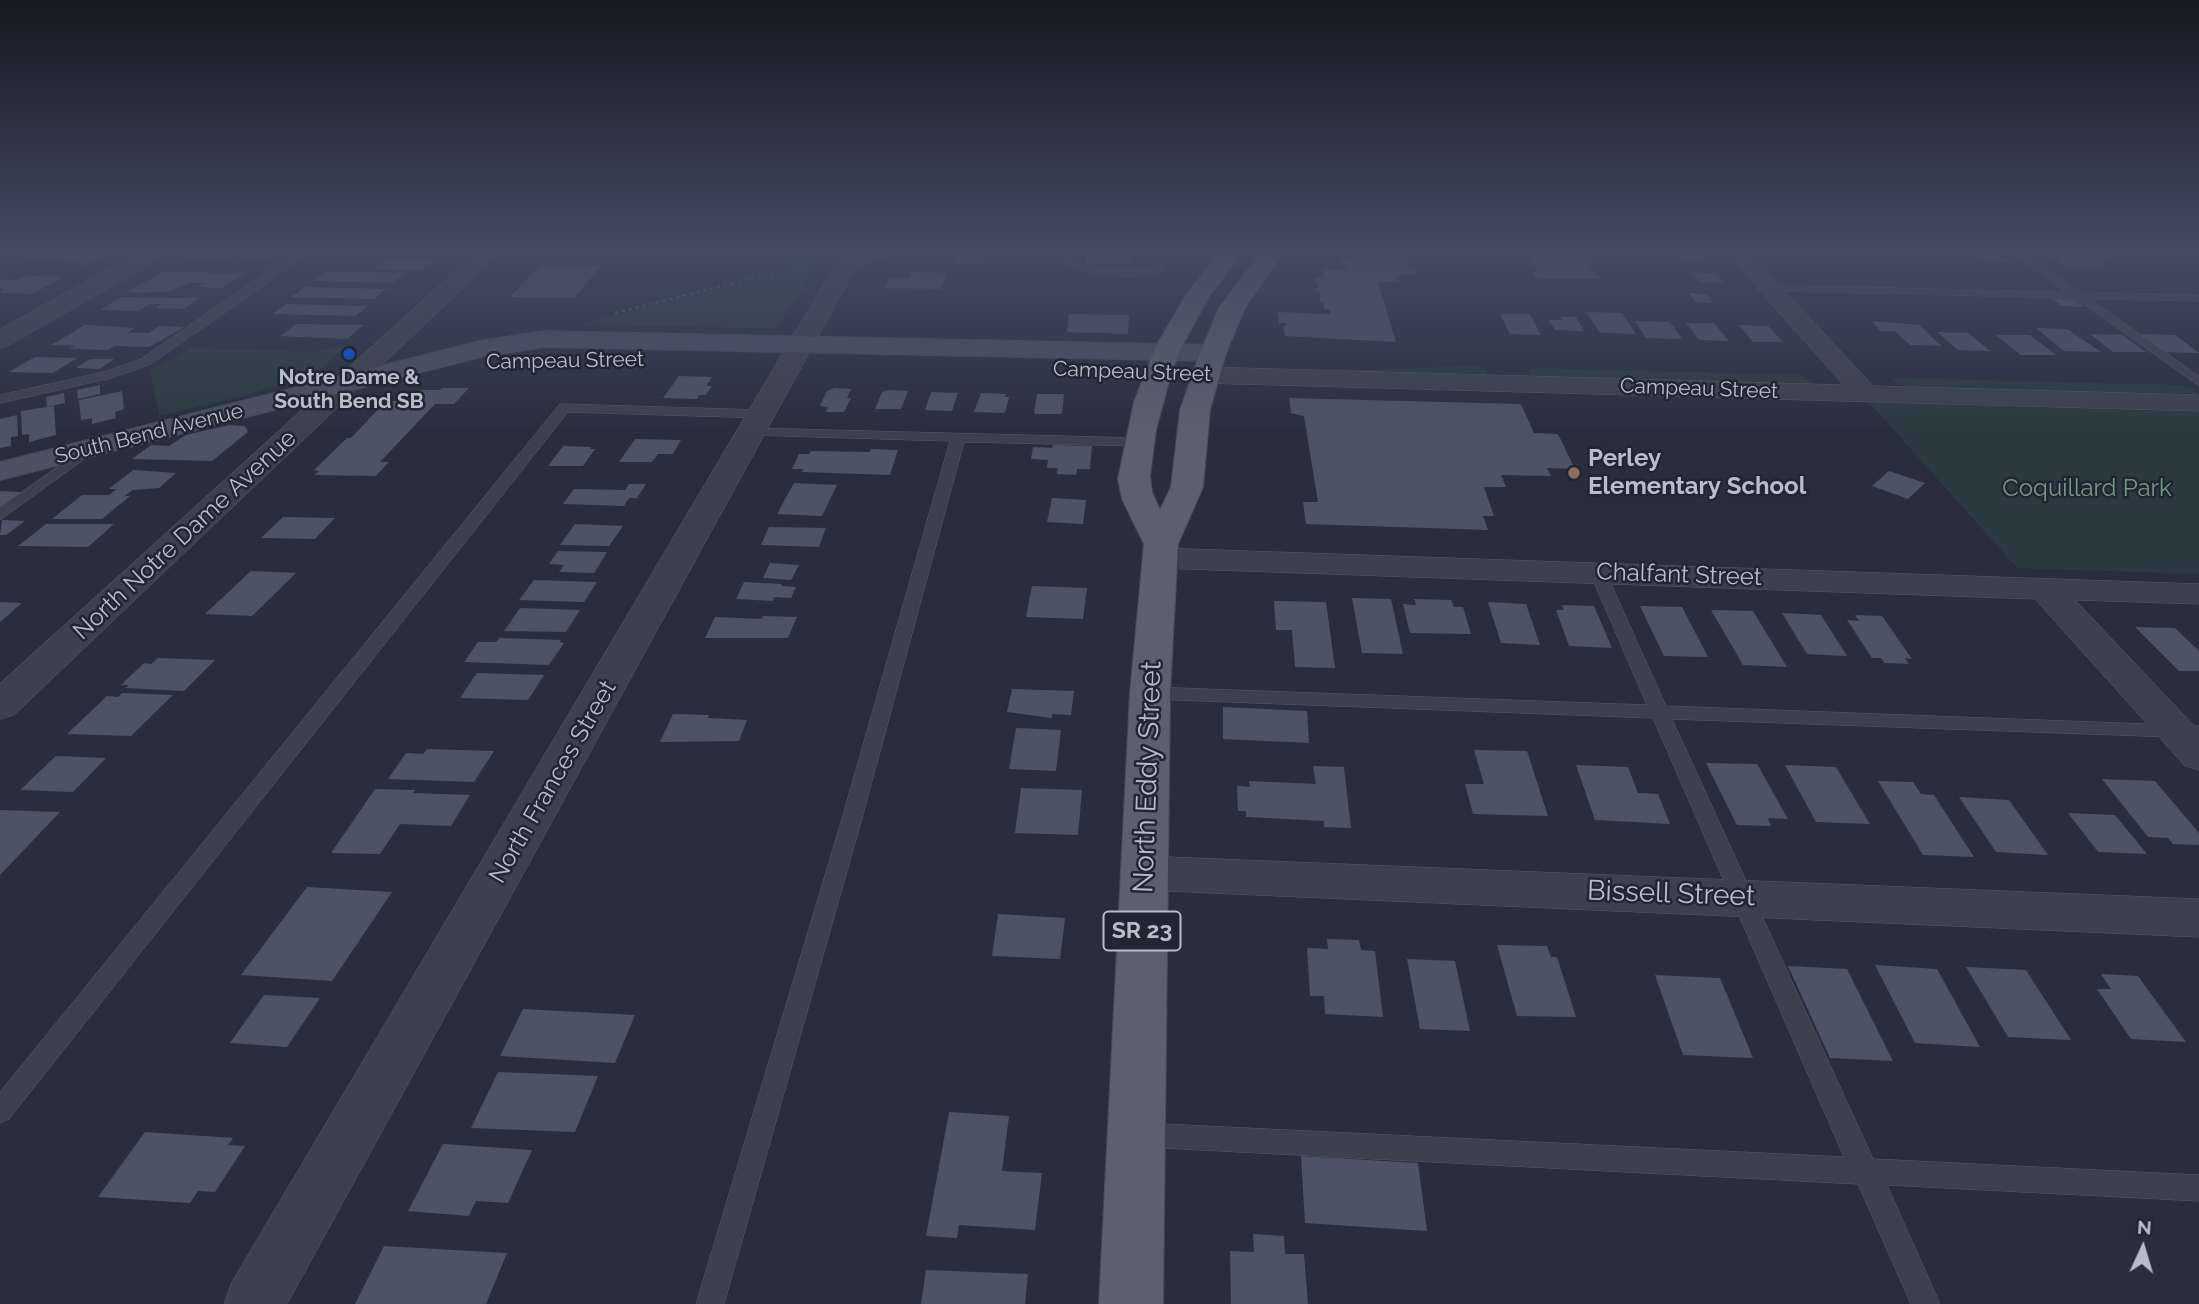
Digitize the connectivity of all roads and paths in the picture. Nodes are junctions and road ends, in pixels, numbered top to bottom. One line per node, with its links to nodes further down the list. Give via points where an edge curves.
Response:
1 (54, 310): 11 (street)
2 (222, 310): 20 (lane, via 145,362)
3 (427, 310): 18 (street, North Notre Dame Avenue)
4 (629, 310): 10 (path)
5 (820, 310): 12 (street, North Frances Street)
6 (1188, 310): 13 (main road, North Eddy Street / SR 23)
7 (1231, 310): 14 (main road, North Eddy Street / SR 23)
8 (1790, 310): 16 (street)
9 (2099, 310): 17 (lane)
10 (603, 316)
11 (0, 341)
12 (795, 354): 13 (street, Campeau Street, via 962,366); 15 (street, Campeau Street, via 552,358); 22 (street, North Frances Street)
13 (1163, 363): 14 (street, Campeau Street); 24 (main road, North Eddy Street / SR 23)
14 (1208, 364): 16 (street, Campeau Street); 19 (street, Campeau Street); 28 (main road, North Eddy Street / SR 23, via 1189,444 1187,487)
15 (420, 366): 18 (street, South Bend Avenue)
16 (1846, 373): 17 (street, Campeau Street); 19 (street)
17 (2199, 382)
18 (345, 385): 25 (street, South Bend Avenue); 33 (street, North Notre Dame Avenue)
19 (1865, 393): 21 (street, Campeau Street)
20 (0, 399)
21 (2199, 403)
22 (757, 423): 23 (lane); 41 (lane, via 564,408); 45 (street, North Frances Street)
23 (958, 438): 24 (lane); 46 (lane)
24 (1139, 442): 28 (main road, North Eddy Street / SR 23, via 1134,487)
25 (89, 449): 26 (street, South Bend Avenue); 27 (lane)
26 (0, 471)
27 (0, 516)
28 (1160, 551): 29 (street, Chalfant Street); 34 (main road, North Eddy Street / SR 23)
29 (1598, 573): 30 (street, Chalfant Street); 36 (lane)
30 (2044, 588): 31 (street, Chalfant Street); 37 (street)
31 (2199, 594)
32 (0, 668): 33 (street)
33 (41, 669): 35 (street, North Notre Dame Avenue)
34 (1150, 693): 36 (lane); 38 (main road, North Eddy Street / SR 23)
35 (0, 706)
36 (1663, 714): 37 (lane, via 1889,719); 39 (lane)
37 (2191, 740)
38 (1144, 873): 39 (street, Bissell Street); 42 (main road, North Eddy Street / SR 23)
39 (1741, 897): 40 (street, Bissell Street); 43 (lane)
40 (2199, 918)
41 (0, 1111)
42 (1136, 1134): 43 (lane); 47 (main road, North Eddy Street / SR 23)
43 (1866, 1172): 44 (lane); 48 (lane)
44 (2199, 1188)
45 (254, 1304)
46 (710, 1304)
47 (1130, 1304)
48 (1926, 1304)

